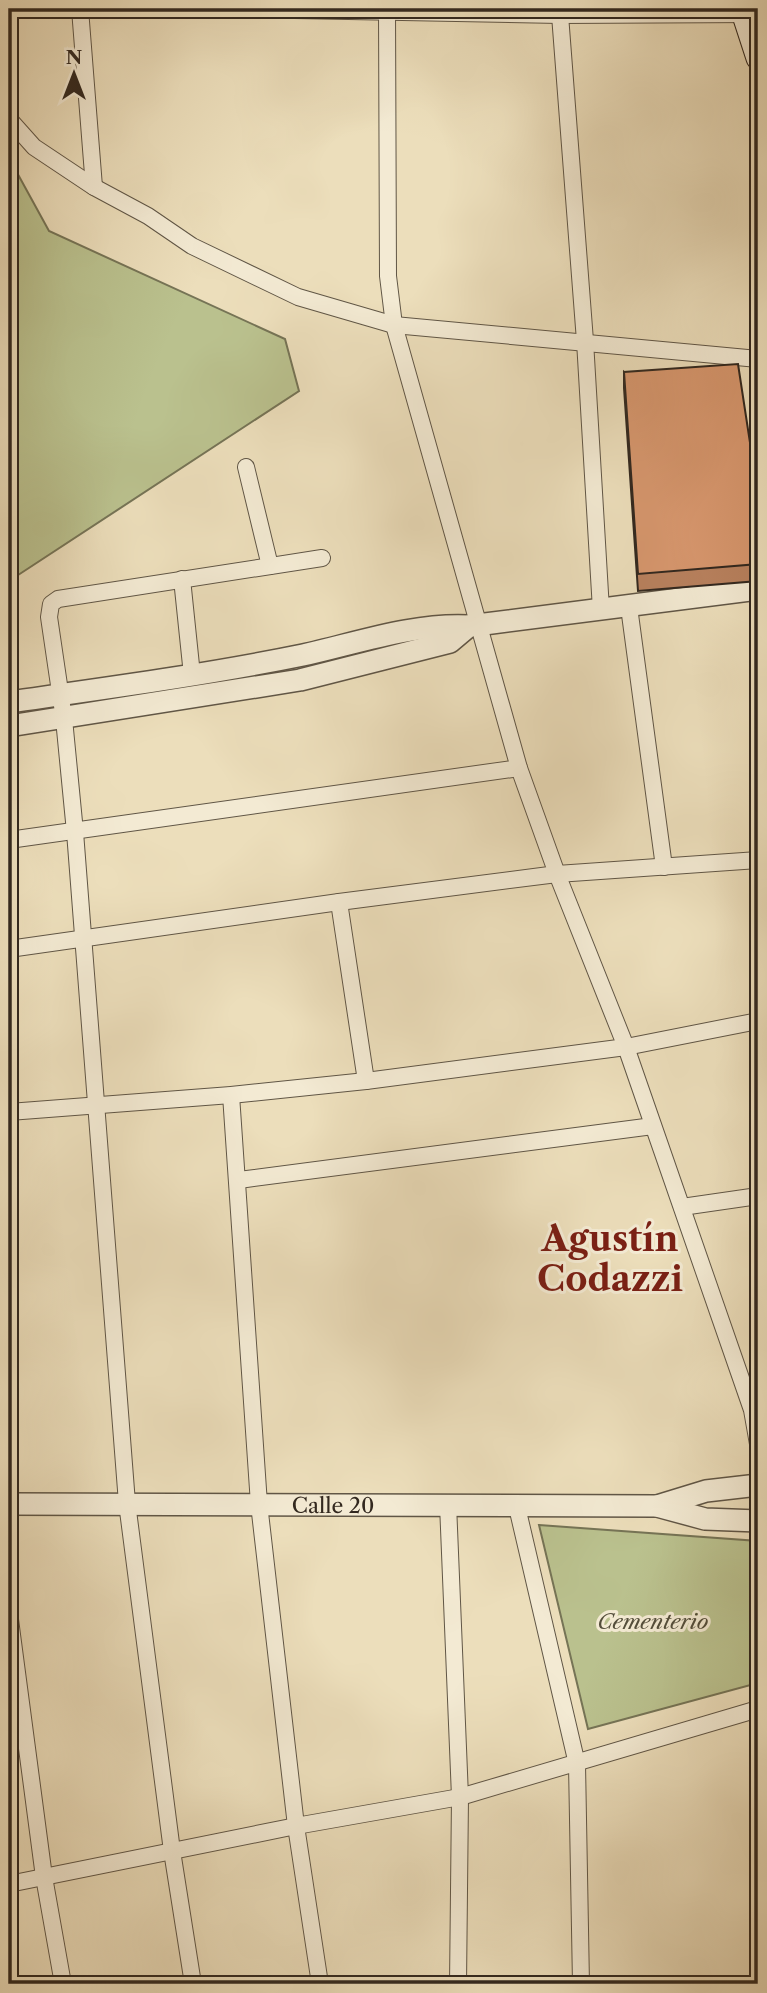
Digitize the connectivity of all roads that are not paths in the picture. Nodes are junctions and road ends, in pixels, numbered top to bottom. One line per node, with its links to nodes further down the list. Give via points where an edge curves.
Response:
1 (80, 9): 8 (street)
2 (247, 9): 3 (street)
3 (387, 10): 5 (street); 9 (street, via 388,275)
4 (748, 12): 5 (street); 6 (main road)
5 (560, 15): 10 (street)
6 (758, 58)
7 (9, 119): 8 (street, via 34,147)
8 (94, 187): 9 (street, via 192,246 298,298)
9 (394, 324): 10 (street); 19 (street)
10 (585, 341): 11 (street); 18 (street)
11 (758, 359)
12 (246, 467): 14 (street)
13 (322, 558): 14 (street)
14 (271, 566): 15 (street)
15 (182, 579): 20 (street); 21 (street, via 58,599 51,604)
16 (758, 589): 17 (street)
17 (629, 607): 18 (street); 29 (street)
18 (601, 610): 19 (street)
19 (475, 625): 20 (street, via 441,624); 23 (street, via 450,642 300,680); 25 (street)
20 (192, 675): 21 (street)
21 (59, 695): 22 (street); 23 (street)
22 (9, 702)
23 (64, 719): 24 (street); 26 (street)
24 (9, 726)
25 (519, 768): 26 (street); 30 (street)
26 (75, 832): 27 (street); 32 (street)
27 (9, 840)
28 (758, 860): 29 (street)
29 (664, 867): 30 (street)
30 (557, 874): 31 (street); 35 (street)
31 (339, 902): 32 (street); 36 (street)
32 (82, 938): 33 (street); 38 (street)
33 (9, 949)
34 (758, 1021): 35 (street)
35 (626, 1047): 36 (street); 40 (street)
36 (366, 1081): 37 (street)
37 (231, 1095): 38 (street); 41 (street)
38 (96, 1105): 39 (street); 47 (street)
39 (9, 1112)
40 (653, 1126): 41 (street); 43 (street)
41 (239, 1180): 49 (street)
42 (758, 1196): 43 (street)
43 (682, 1207): 44 (street)
44 (755, 1413): 45 (street)
45 (758, 1444)
46 (758, 1485): 51 (street, Calle 20, via 706,1491)
47 (127, 1503): 48 (street, Calle 20); 49 (street, Calle 20); 59 (street)
48 (9, 1504)
49 (259, 1504): 50 (street, Calle 20); 58 (street)
50 (448, 1504): 52 (street, Calle 20); 57 (street)
51 (657, 1506): 52 (street, Calle 20); 53 (street, Calle 20, via 705,1519)
52 (517, 1507): 56 (street)
53 (758, 1521)
54 (9, 1612): 60 (street)
55 (758, 1709): 56 (street)
56 (577, 1764): 57 (street); 66 (street)
57 (460, 1797): 58 (street); 65 (street)
58 (296, 1826): 59 (street); 64 (street)
59 (172, 1851): 60 (street); 63 (street)
60 (44, 1877): 61 (street); 62 (street)
61 (9, 1884)
62 (63, 1984)
63 (193, 1984)
64 (320, 1984)
65 (458, 1984)
66 (581, 1984)

